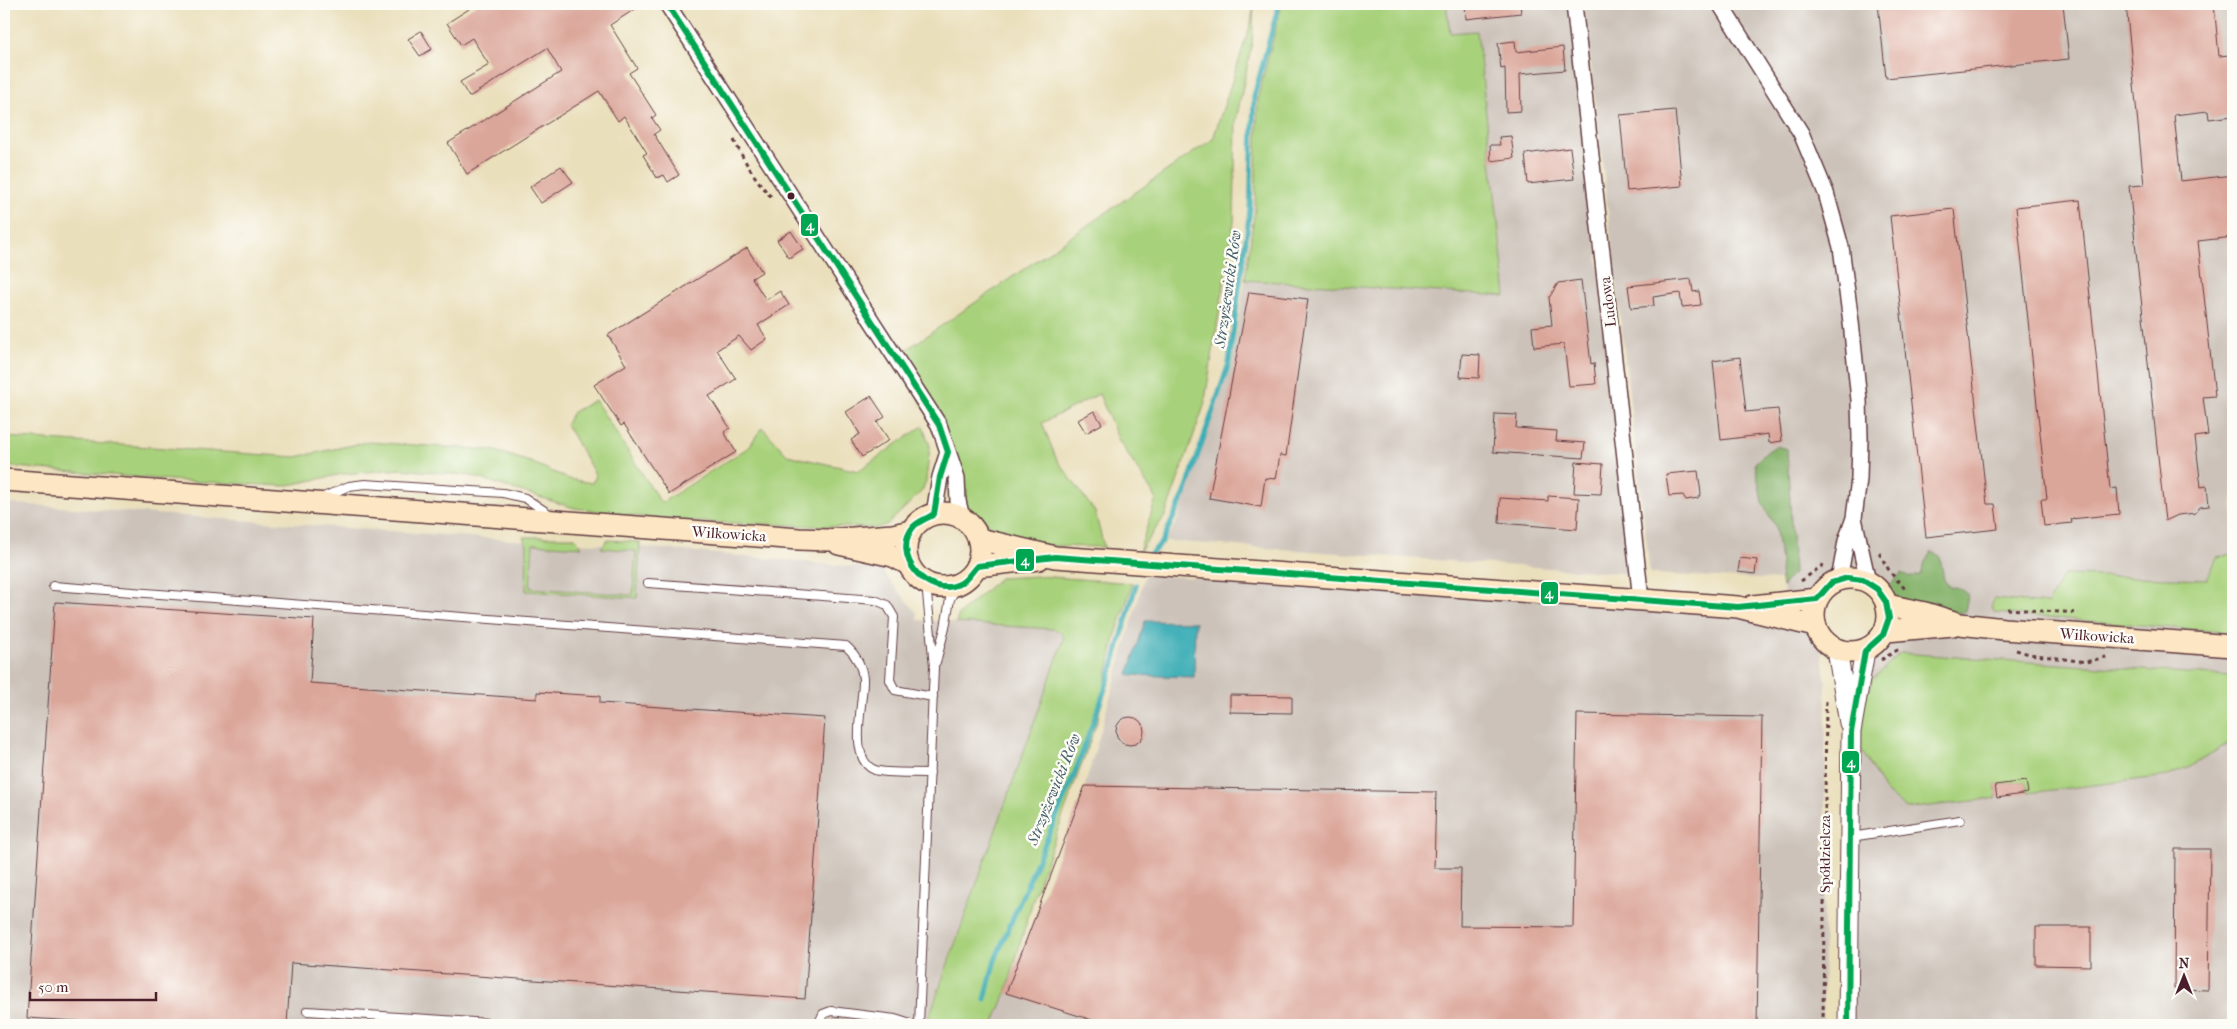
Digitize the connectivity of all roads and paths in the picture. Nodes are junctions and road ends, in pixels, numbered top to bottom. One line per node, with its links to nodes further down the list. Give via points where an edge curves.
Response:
1 (667, 4): 4 (street, via 939,425)
2 (1574, 4): 26 (street, Ludowa)
3 (1720, 4): 8 (street, via 1801,132 1826,193 1841,247 1859,400 1859,479)
4 (948, 452): 6 (street); 7 (street, via 957,478)
5 (4, 480): 11 (main road, Wilkowicka)
6 (934, 514): 7 (main road); 9 (main road)
7 (962, 518): 10 (main road, via 973,527)
8 (1854, 518): 17 (street); 18 (street)
9 (911, 531): 11 (main road, Wilkowicka); 15 (main road, via 906,545)
10 (979, 539): 13 (main road); 16 (main road, via 981,552)
11 (827, 540): 15 (main road, Wilkowicka, via 893,556)
12 (1877, 550): 24 (path)
13 (1055, 557): 16 (main road); 26 (main road)
14 (1831, 560): 21 (path)
15 (908, 564): 20 (main road, via 914,574)
16 (977, 566): 22 (main road, via 966,580)
17 (1839, 580): 18 (main road, via 1853,578); 25 (main road, via 1824,589)
18 (1868, 582): 27 (main road, via 1881,591)
19 (648, 583): 42 (lane, via 875,600 887,605 894,617 892,685 896,690)
20 (926, 583): 22 (main road, via 943,588); 40 (lane)
21 (1799, 583)
22 (958, 584): 40 (lane, via 950,599)
23 (54, 586): 44 (lane, via 846,646 856,655 863,678 858,746 864,762 875,770)
24 (1909, 595)
25 (1817, 599): 28 (main road); 32 (main road)
26 (1642, 600): 28 (main road)
27 (1887, 605): 31 (main road, Wilkowicka); 33 (main road, via 1889,621)
28 (1738, 607): 32 (main road)
29 (2004, 608): 30 (path)
30 (2079, 613)
31 (1960, 624): 33 (main road, Wilkowicka); 35 (main road, Wilkowicka)
32 (1815, 626): 37 (main road, via 1824,641)
33 (1886, 631): 39 (main road, via 1875,644)
34 (1905, 646): 39 (path)
35 (2233, 646)
36 (2011, 649): 38 (path, via 2086,662)
37 (1837, 650): 39 (main road); 43 (street, Spółdzielcza)
38 (2113, 656)
39 (1870, 657): 43 (street, Spółdzielcza)
40 (934, 667): 42 (lane)
41 (1826, 693): 52 (path, Spółdzielcza)
42 (933, 697): 44 (lane)
43 (1850, 732): 46 (street, Spółdzielcza)
44 (930, 773): 51 (lane)
45 (1960, 820): 46 (lane)
46 (1849, 838): 53 (street, Spółdzielcza)
47 (307, 1011): 48 (lane)
48 (520, 1025)
49 (818, 1025): 50 (lane, via 824,1014 831,1011 895,1019)
50 (914, 1025)
51 (919, 1025)
52 (1824, 1025)
53 (1848, 1025)

